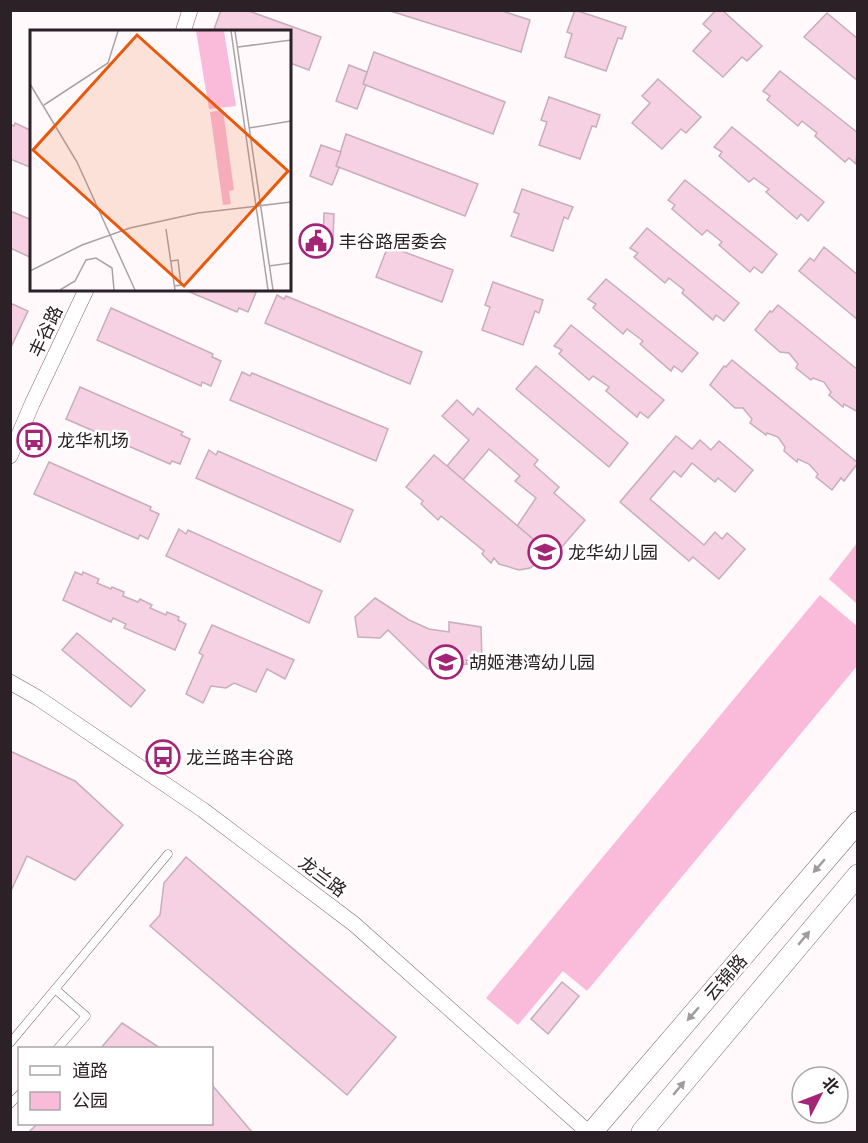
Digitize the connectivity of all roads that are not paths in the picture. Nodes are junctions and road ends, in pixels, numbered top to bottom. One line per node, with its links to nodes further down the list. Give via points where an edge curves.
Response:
1 (190, 10): 2 (street)
2 (184, 30)
3 (86, 291): 4 (street, 丰谷路)
4 (10, 456)
5 (10, 682): 12 (street, 龙兰路, via 203,810 354,924)
6 (858, 822): 12 (main road, 云锦路, one-way to 12)
7 (168, 854): 9 (lane)
8 (858, 875): 13 (main road, 云锦路, one-way to 8)
9 (55, 989): 10 (lane); 11 (lane, via 86,1016)
10 (10, 1043)
11 (59, 1047)
12 (590, 1132)
13 (642, 1132)

